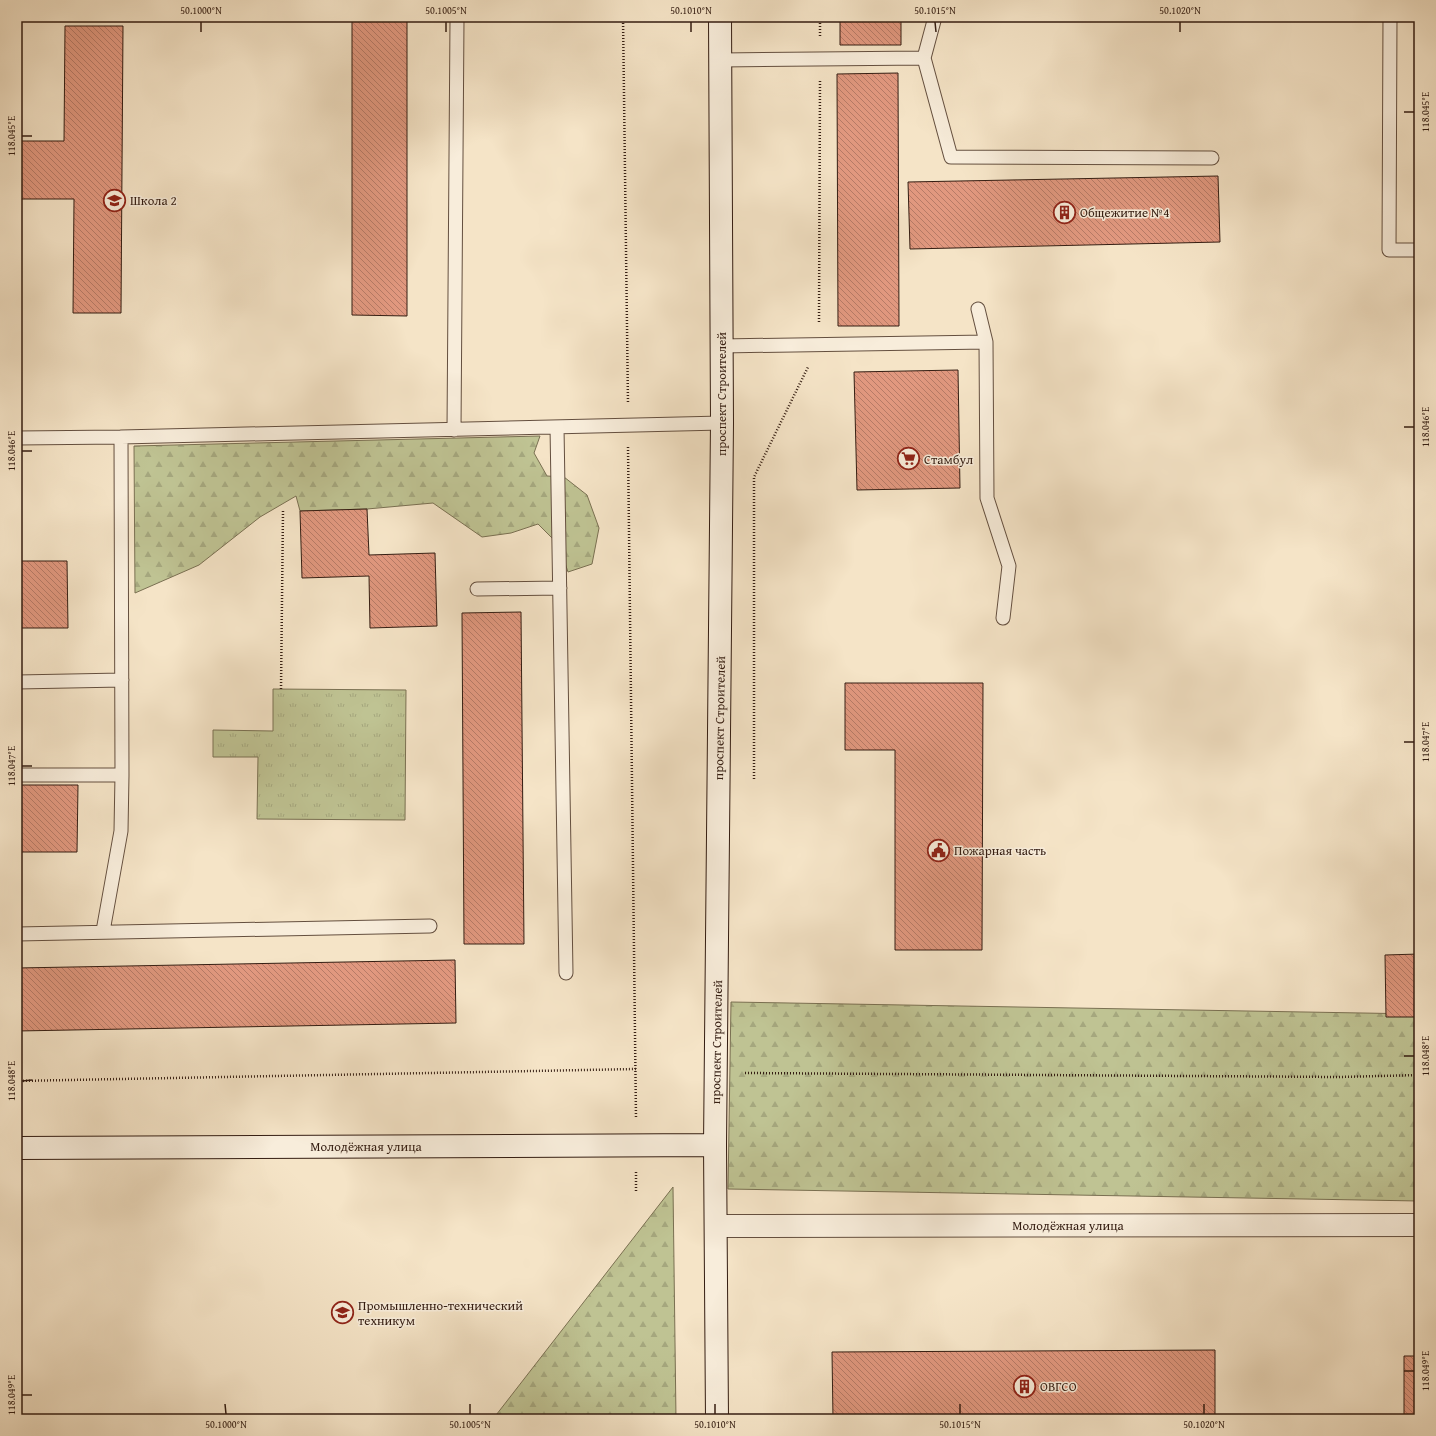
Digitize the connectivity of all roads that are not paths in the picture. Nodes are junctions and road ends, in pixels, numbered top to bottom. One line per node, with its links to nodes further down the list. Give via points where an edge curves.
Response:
1 (459, 17): 14 (lane)
2 (720, 17): 6 (street, проспект Строителей)
3 (936, 17): 5 (lane)
4 (1390, 17): 8 (lane, via 1389,250)
5 (924, 58): 6 (lane); 7 (lane, via 952,156)
6 (721, 60): 11 (street, проспект Строителей)
7 (1212, 158)
8 (1419, 250)
9 (978, 309): 10 (lane)
10 (986, 342): 11 (lane); 19 (lane, via 987,498 1009,566)
11 (721, 346): 12 (street, проспект Строителей)
12 (722, 423): 13 (lane); 28 (street, проспект Строителей)
13 (557, 427): 14 (lane); 17 (lane)
14 (454, 430): 15 (lane)
15 (122, 437): 16 (lane); 20 (lane)
16 (17, 438)
17 (560, 588): 18 (lane); 27 (lane)
18 (477, 590)
19 (1003, 618)
20 (122, 680): 21 (lane); 23 (lane)
21 (17, 682)
22 (17, 775): 23 (lane)
23 (122, 775): 25 (lane, via 121,831)
24 (430, 926): 25 (lane)
25 (103, 931): 26 (lane)
26 (17, 934)
27 (566, 973)
28 (715, 1145): 29 (street, Молодёжная улица); 31 (street, проспект Строителей)
29 (17, 1148)
30 (1419, 1225): 31 (street, Молодёжная улица)
31 (716, 1226): 32 (street, проспект Строителей)
32 (717, 1419)

